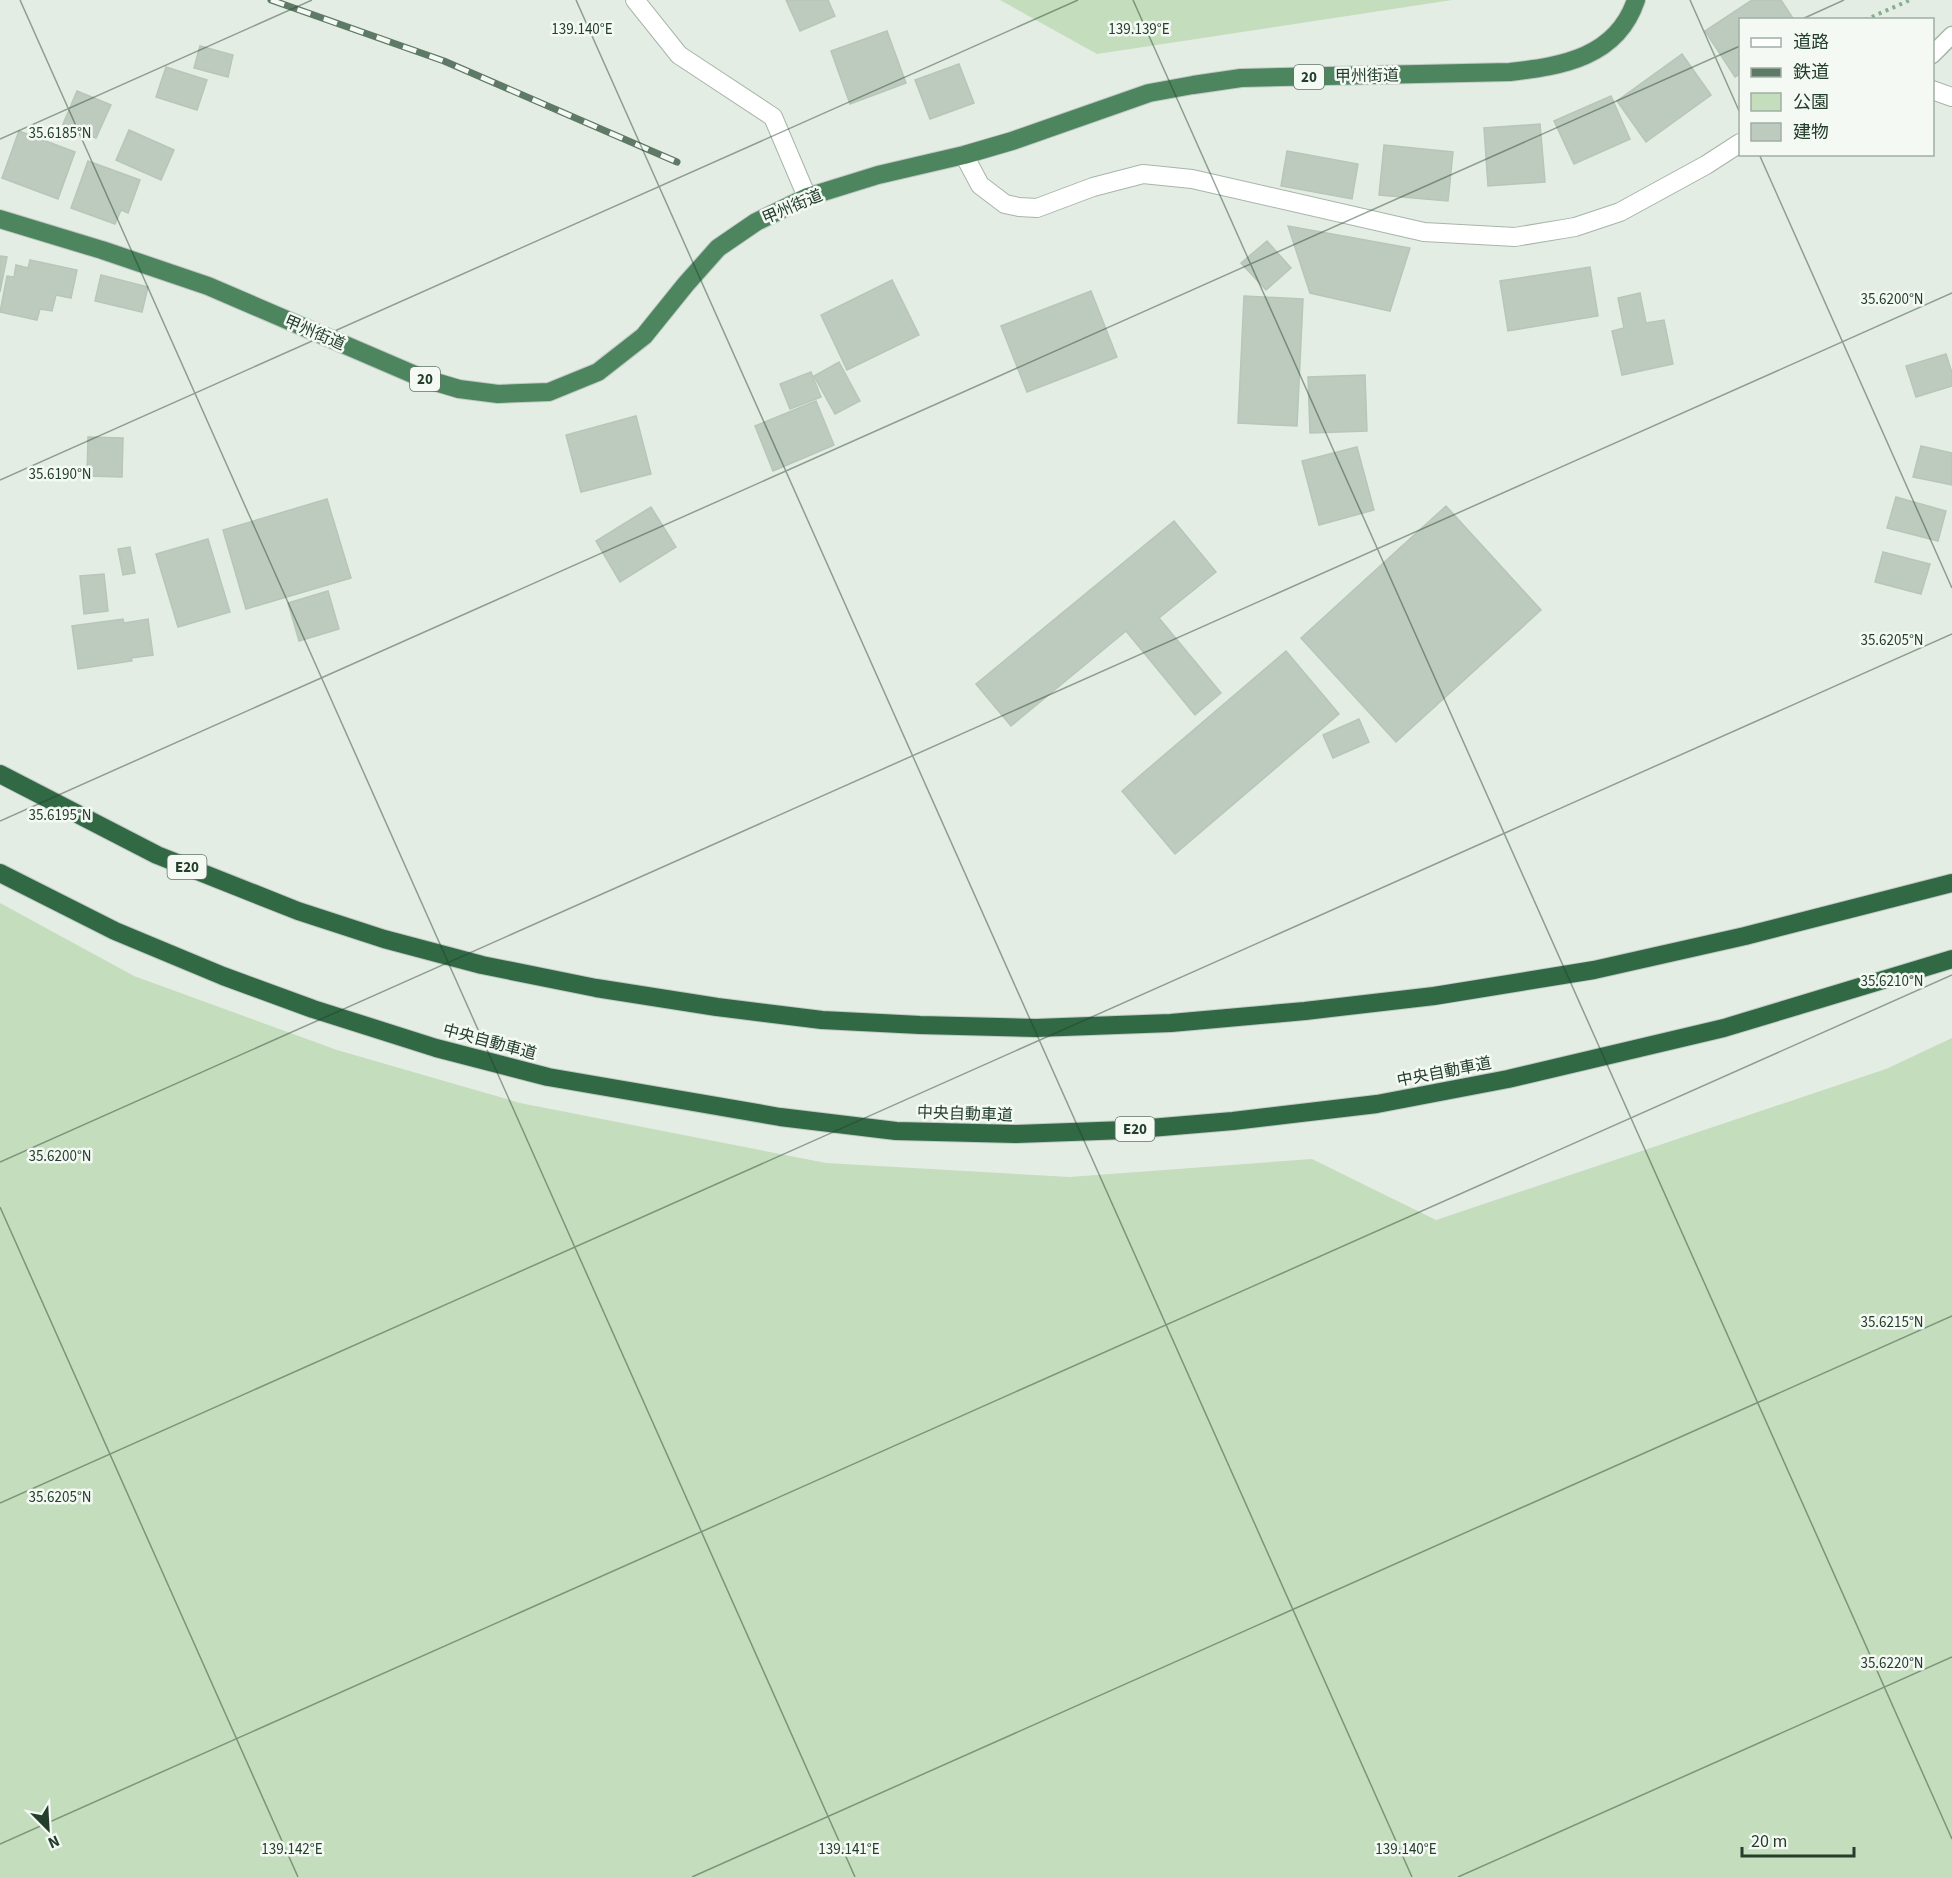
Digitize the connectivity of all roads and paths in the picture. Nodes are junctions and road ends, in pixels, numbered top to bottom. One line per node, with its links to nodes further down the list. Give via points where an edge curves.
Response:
1 (635, 0): 11 (street, via 679,55 773,117)
2 (1636, 0): 10 (highway, 甲州街道 / 20, via 1612,40 1580,58 1547,68 1240,78 1193,85 1149,93)
3 (1910, 0): 4 (path)
4 (1870, 18)
5 (1952, 35): 6 (lane)
6 (1934, 53)
7 (1934, 91): 8 (street)
8 (1952, 97)
9 (1739, 144): 10 (street, via 1620,212 1575,227 1515,237 1424,232 1192,179 1143,174 1037,208 1019,207 1005,204 980,185)
10 (964, 155): 11 (highway, 甲州街道 / 20)
11 (807, 197): 12 (highway, 甲州街道 / 20, via 756,222 718,248 645,336 598,372 549,392 498,394 459,389 422,378 208,286)
12 (0, 219)
13 (0, 774): 15 (highway, E20, via 157,855 298,911 384,939 482,965 596,988 822,1020 1036,1028 1171,1023 1434,996 1594,970)
14 (0, 873): 16 (highway, 中央自動車道 / E20, via 115,931 224,976 313,1009 436,1047 548,1077 780,1117 896,1131 1016,1134 1126,1130 1377,1104 1508,1079 1724,1028)
15 (1952, 883)
16 (1952, 959)

